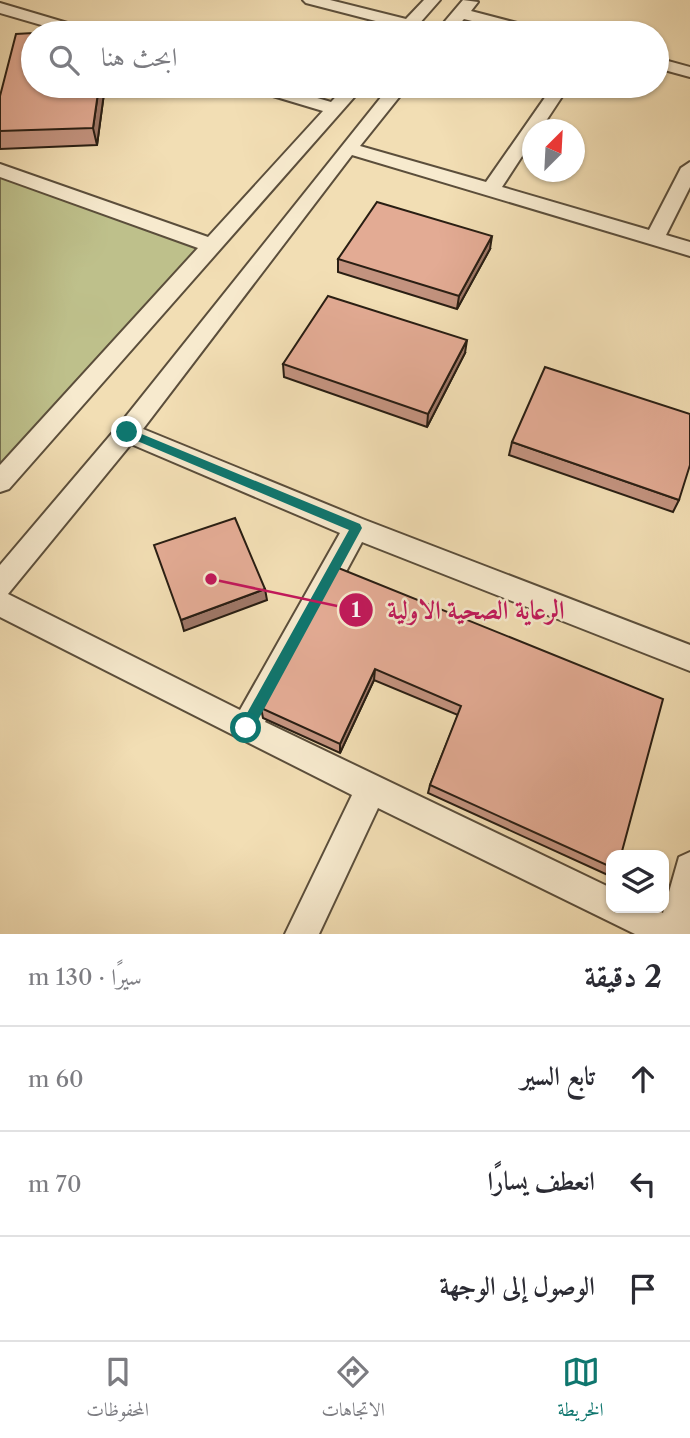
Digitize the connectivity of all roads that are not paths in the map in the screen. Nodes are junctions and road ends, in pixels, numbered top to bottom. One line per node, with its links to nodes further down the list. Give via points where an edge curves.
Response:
1 (311, 0): 6 (street)
2 (432, 0): 7 (street)
3 (466, 6): 8 (street); 9 (street)
4 (0, 8): 5 (street)
5 (44, 21)
6 (380, 21)
7 (413, 21)
8 (453, 21)
9 (506, 21)
10 (669, 64): 11 (street)
11 (688, 66)
12 (299, 98): 16 (street)
13 (345, 98): 16 (street)
14 (390, 98): 17 (street)
15 (553, 98): 20 (street)
16 (335, 109): 22 (street)
17 (348, 148): 20 (street); 24 (street)
18 (690, 169): 21 (street)
19 (0, 170): 22 (street)
20 (491, 190): 21 (street)
21 (654, 239): 23 (street)
22 (212, 246): 25 (street)
23 (690, 249)
24 (127, 432): 26 (street); 27 (street)
25 (0, 482)
26 (356, 528): 29 (street); 30 (street)
27 (0, 585)
28 (0, 603): 30 (street)
29 (690, 658)
30 (246, 728): 31 (street)
31 (371, 789): 33 (street); 35 (street)
32 (690, 868): 36 (street)
33 (606, 903)
34 (628, 913): 36 (street)
35 (302, 934)
36 (673, 934)

